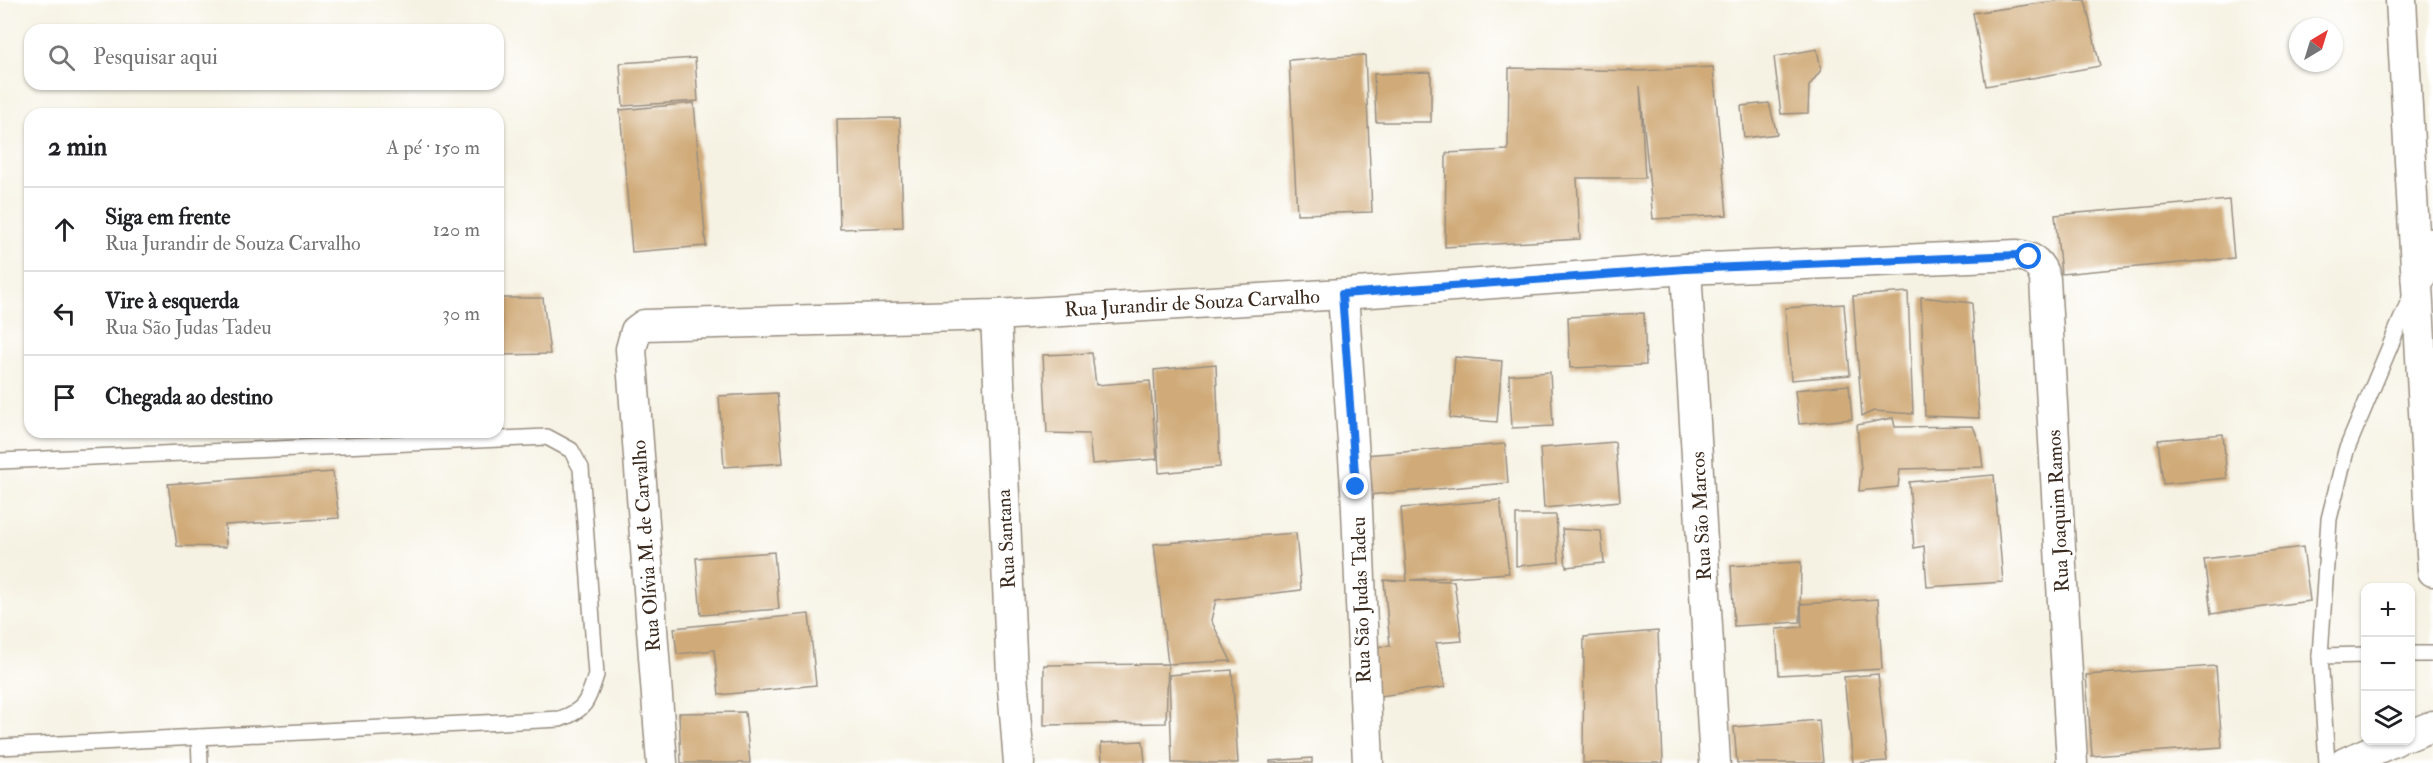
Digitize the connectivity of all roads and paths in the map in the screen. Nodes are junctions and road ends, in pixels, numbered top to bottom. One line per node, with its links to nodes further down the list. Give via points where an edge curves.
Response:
1 (2401, 0): 5 (street)
2 (2433, 245): 5 (highway)
3 (2036, 261): 4 (street, Rua Jurandir de Souza Carvalho, via 2017,255); 25 (street, Rua Joaquim Ramos, via 2045,279)
4 (1686, 269): 6 (street, Rua Jurandir de Souza Carvalho); 24 (street, Rua São Marcos)
5 (2418, 279): 10 (street); 14 (lane, via 2346,451 2329,519)
6 (1342, 294): 7 (street, Rua Jurandir de Souza Carvalho); 23 (street, Rua São Judas Tadeu, via 1356,487)
7 (996, 315): 8 (street, Rua Jurandir de Souza Carvalho, via 655,324); 22 (street, Rua Santana)
8 (636, 331): 21 (street, Rua Olívia M. de Carvalho, via 631,349)
9 (0, 461): 17 (lane, via 548,437 571,450 581,468 596,675 589,698 578,713 560,718)
10 (2433, 571)
11 (2415, 654): 12 (lane)
12 (2433, 654)
13 (2361, 655): 14 (lane)
14 (2320, 656): 26 (lane)
15 (2433, 726): 16 (street)
16 (2415, 733)
17 (199, 737): 19 (lane); 20 (lane)
18 (2388, 745): 27 (street)
19 (0, 747)
20 (200, 763)
21 (662, 763)
22 (1019, 763)
23 (1368, 763)
24 (1715, 763)
25 (2072, 763)
26 (2327, 763)
27 (2345, 763)

